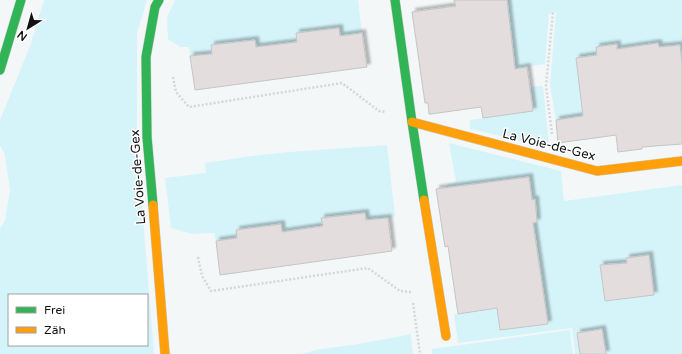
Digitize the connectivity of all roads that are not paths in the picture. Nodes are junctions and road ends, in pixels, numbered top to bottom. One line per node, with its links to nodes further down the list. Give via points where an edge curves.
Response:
1 (21, 0): 4 (street)
2 (159, 0): 8 (street, La Voie-de-Gex, via 146,57 147,137)
3 (395, 0): 5 (street)
4 (0, 70)
5 (412, 122): 6 (street, La Voie-de-Gex, via 596,171); 7 (street)
6 (682, 161)
7 (446, 336)
8 (165, 354)

